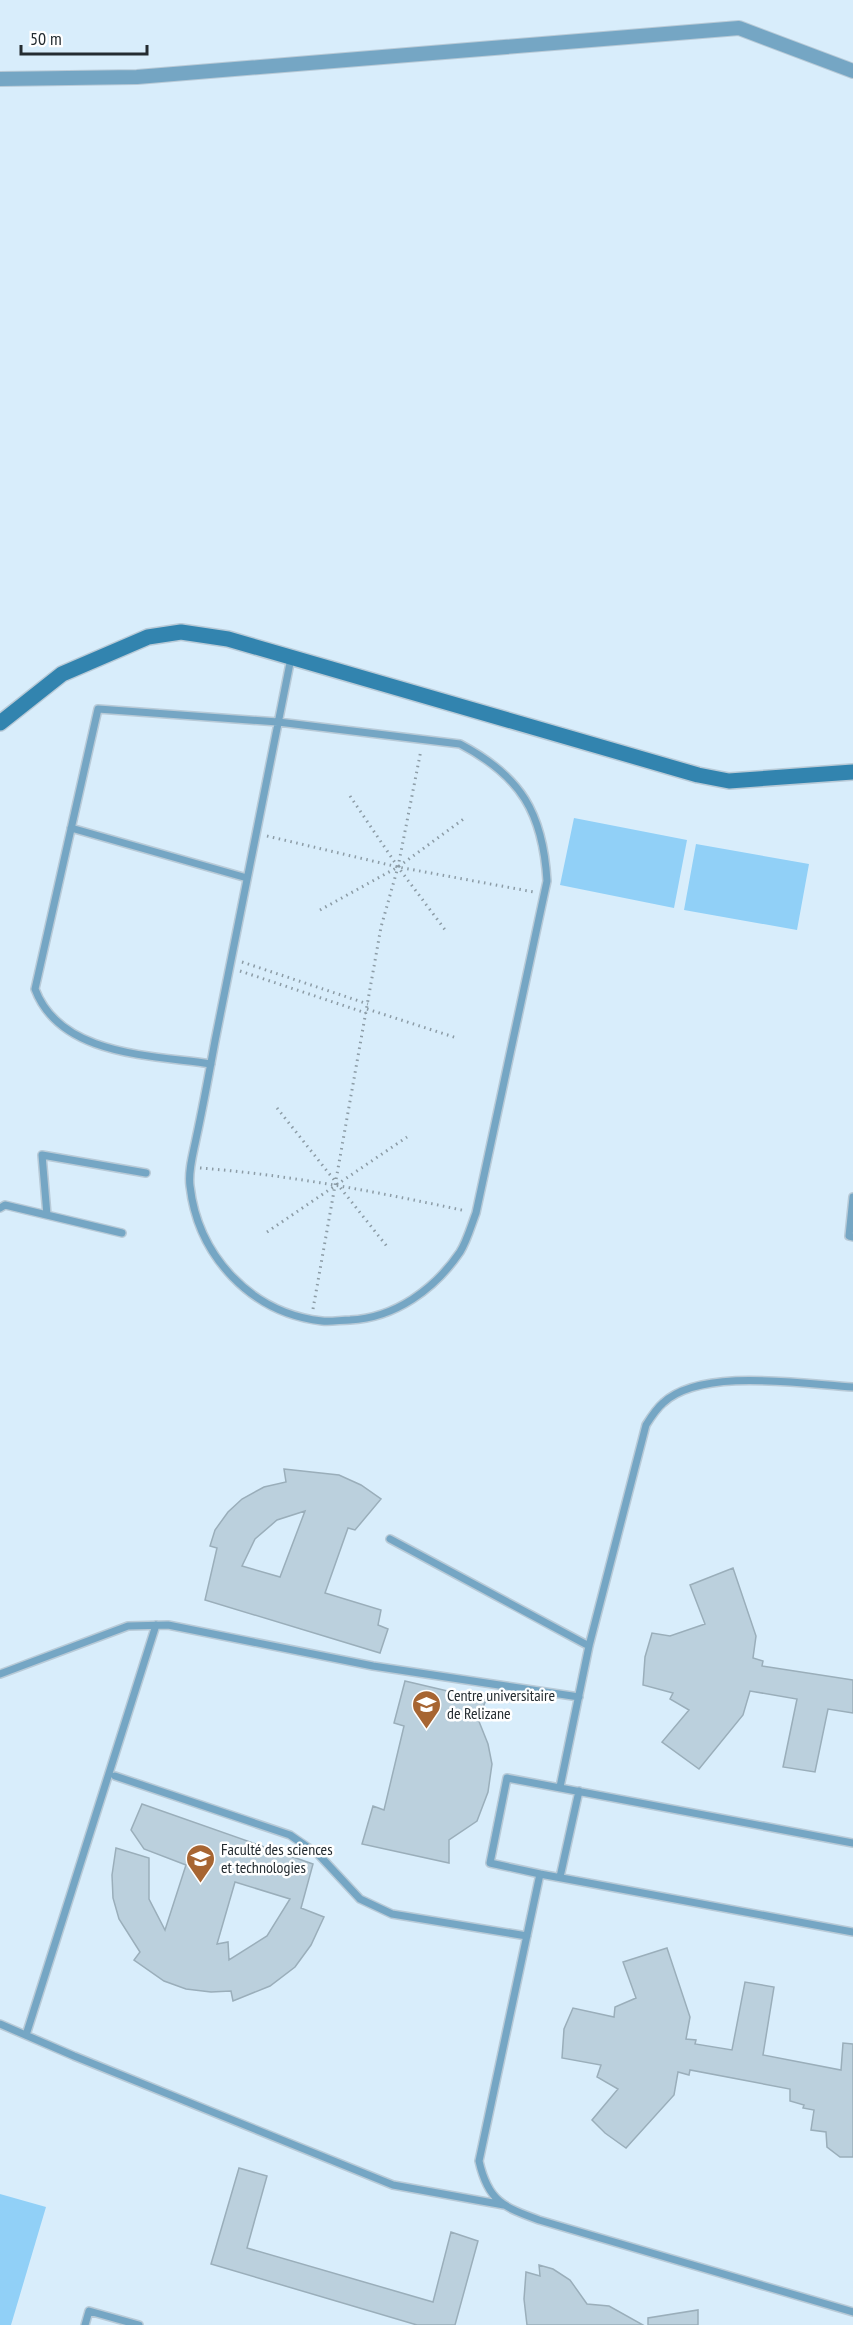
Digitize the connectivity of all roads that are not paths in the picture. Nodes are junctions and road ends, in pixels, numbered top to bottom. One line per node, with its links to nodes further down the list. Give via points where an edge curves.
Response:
1 (853, 71): 2 (street, via 739,28 137,77)
2 (0, 79)
3 (291, 657): 4 (lane); 5 (street, via 181,632 148,637 62,674); 6 (street, via 698,775 729,781)
4 (278, 722): 7 (lane, via 98,709); 8 (lane); 9 (lane, via 460,744 507,776 538,825 547,881 476,1213 461,1251 435,1282 402,1306 363,1319 323,1321 283,1312 247,1292 218,1264 199,1228 190,1188)
5 (0, 723)
6 (853, 771)
7 (71, 828): 8 (lane); 9 (lane, via 35,989 38,996 66,1031 86,1042)
8 (247, 878): 9 (lane)
9 (211, 1064)
10 (146, 1173): 13 (lane, via 42,1155)
11 (853, 1197): 15 (lane, via 849,1236)
12 (0, 1208): 13 (lane, via 5,1205)
13 (47, 1215): 14 (lane)
14 (122, 1233)
15 (853, 1237)
16 (853, 1387): 19 (lane, via 711,1382 687,1388 663,1402 646,1425)
17 (390, 1539): 19 (lane)
18 (156, 1625): 20 (lane, via 128,1626); 21 (lane, via 373,1666); 31 (lane)
19 (589, 1646): 21 (lane)
20 (0, 1674)
21 (579, 1697): 23 (lane)
22 (115, 1776): 29 (lane, via 290,1835 319,1855 360,1899 392,1914)
23 (560, 1787): 24 (lane); 26 (lane, via 507,1778 490,1863)
24 (579, 1791): 25 (lane); 27 (lane)
25 (853, 1843)
26 (540, 1874): 27 (lane); 29 (lane)
27 (560, 1877): 28 (lane)
28 (853, 1932)
29 (527, 1936): 32 (lane, via 479,2161 484,2181)
30 (0, 2024): 31 (lane)
31 (26, 2036): 32 (lane, via 393,2185)
32 (504, 2205): 33 (lane, via 539,2220)
33 (853, 2312)
34 (85, 2325): 35 (lane, via 89,2311)
35 (139, 2325)

